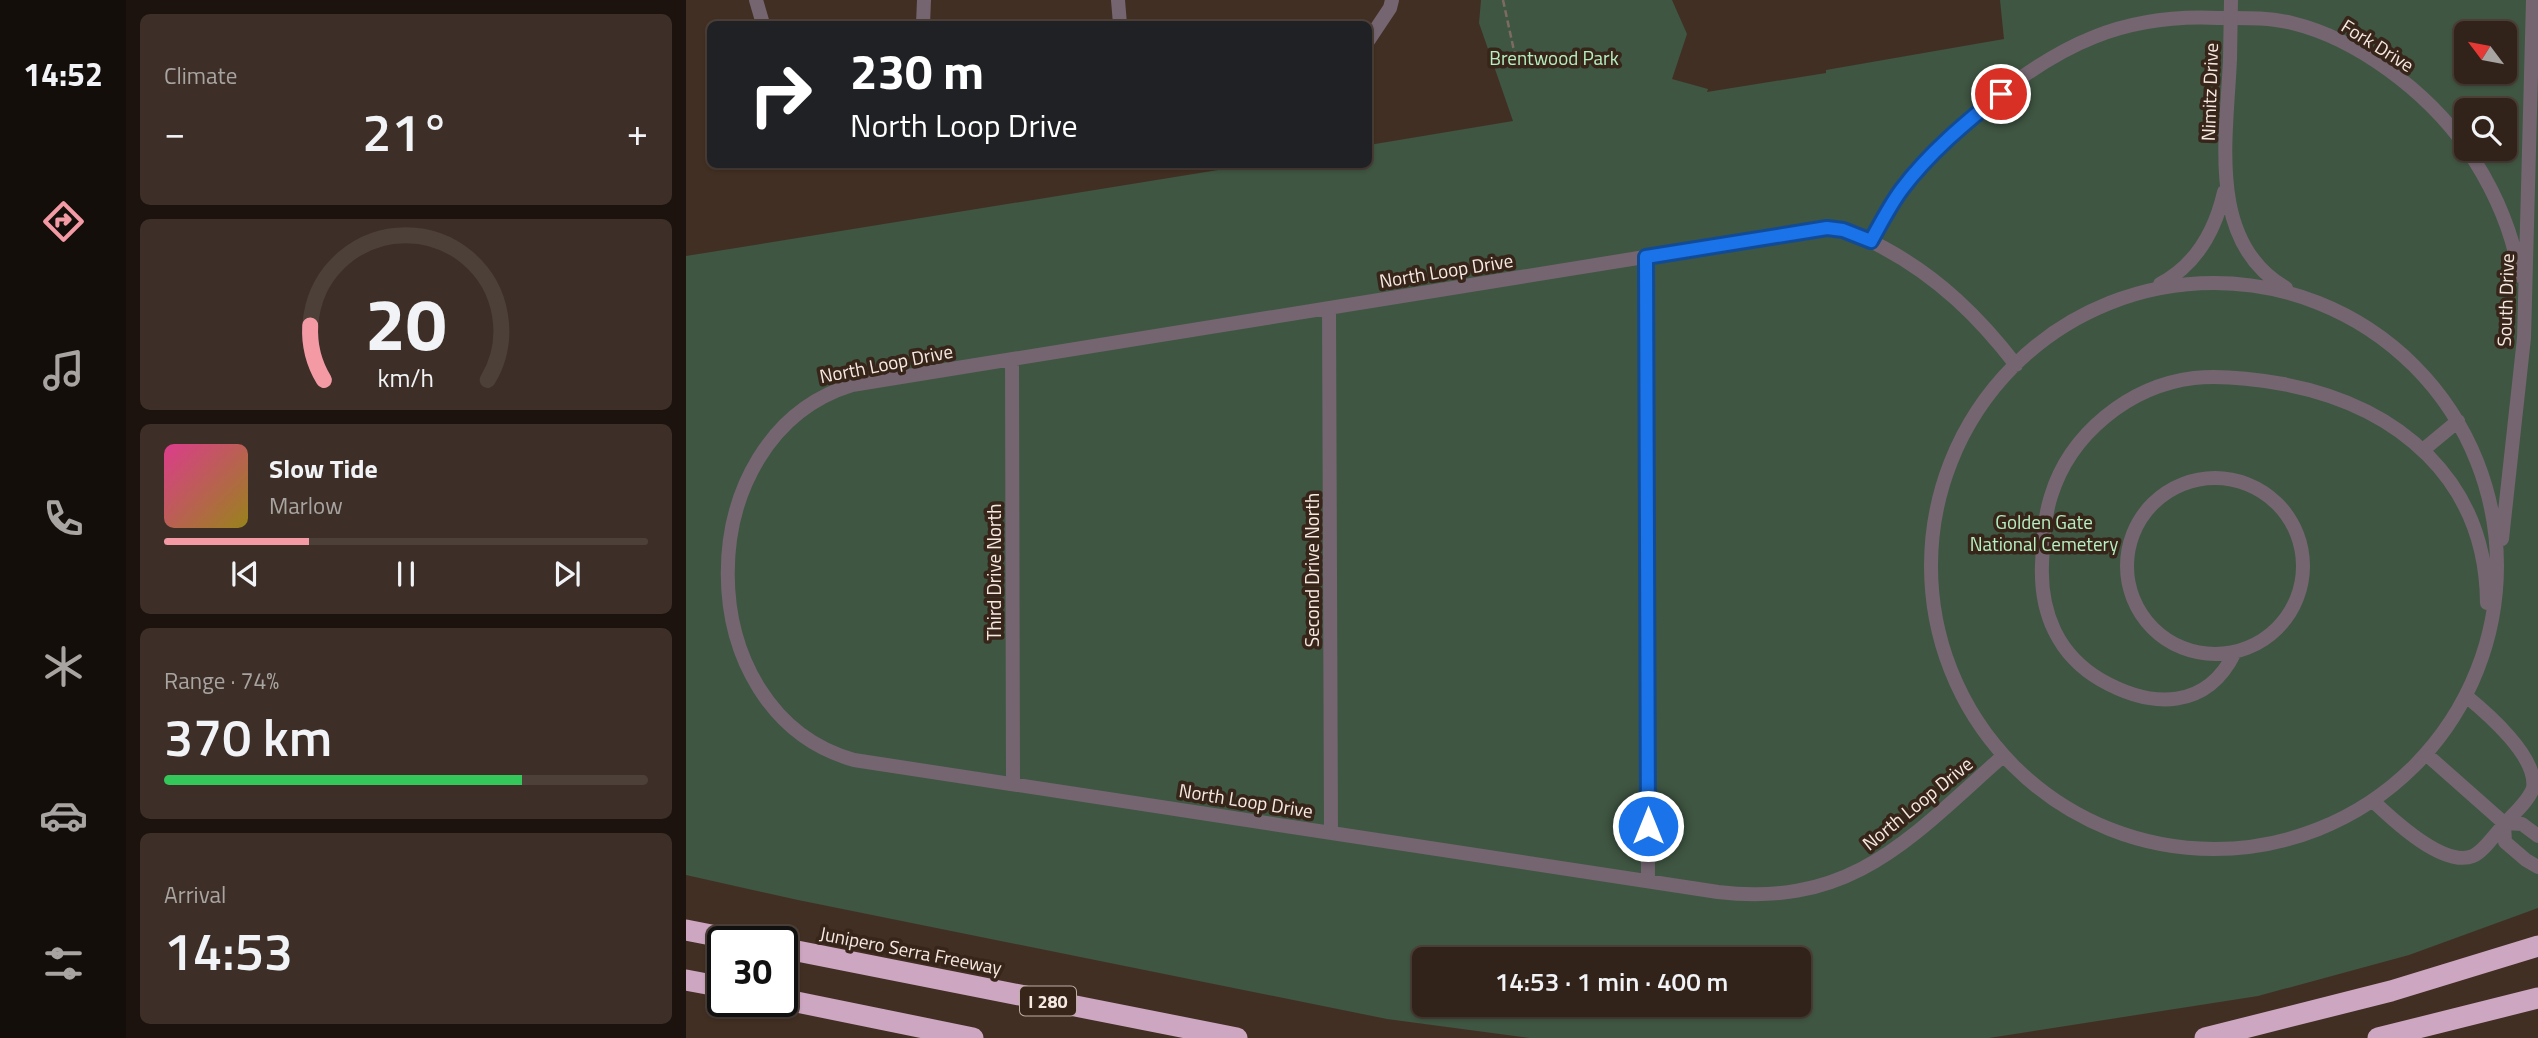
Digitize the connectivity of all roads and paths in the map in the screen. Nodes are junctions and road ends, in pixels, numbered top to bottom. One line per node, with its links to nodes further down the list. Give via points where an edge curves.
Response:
1 (756, 0): 8 (street)
2 (924, 0): 9 (street)
3 (1118, 0): 10 (street)
4 (1392, 0): 11 (street)
5 (1503, 0): 12 (path)
6 (2231, 0): 15 (street, Nimitz Drive, bridge)
7 (2533, 0): 21 (street, South Drive)
8 (763, 21)
9 (923, 21)
10 (1120, 21)
11 (1372, 35)
12 (1516, 60)
13 (2454, 133): 16 (street, Fork Drive, via 2392,73 2356,50 2302,26 2264,19 2197,17 2138,23 2092,37 2021,78 1911,177)
14 (2474, 161): 21 (street, Fork Drive, via 2511,237 2521,285)
15 (2226, 186): 18 (street, Nimitz Drive, via 2213,227 2193,259 2168,281); 19 (street, Nimitz Drive, via 2235,227 2253,260 2279,284)
16 (1871, 241): 17 (street, North Loop Drive, via 1827,228); 23 (street, North Loop Drive, via 1954,295)
17 (1646, 257): 20 (street, North Loop Drive); 40 (street)
18 (2140, 293): 19 (street, via 2218,283 2263,287); 23 (street, via 2067,325)
19 (2305, 298): 25 (street, via 2358,321 2390,344 2433,386)
20 (1329, 308): 22 (street, North Loop Drive); 37 (street, Second Drive North)
21 (2524, 338): 27 (street, South Drive)
22 (1012, 359): 24 (street, North Loop Drive, via 845,387 807,399); 34 (street, Third Drive North)
23 (2016, 365): 33 (street, via 1986,400 1960,443 1938,504 1932,559 1934,612 1952,674 1974,717)
24 (777, 416)
25 (2458, 421): 26 (street); 27 (street, via 2490,500 2497,555)
26 (2423, 450): 28 (street, via 2457,490 2477,534 2486,579); 29 (street, via 2388,424 2341,400 2288,385 2224,377 2175,382 2146,392 2119,406 2087,435 2056,484 2044,535 2043,601 2064,648 2081,667 2115,687 2170,700 2192,696 2211,685)
27 (2495, 599): 28 (street)
28 (2486, 643): 30 (street)
29 (2235, 652): 29 (street, via 2201,653 2169,641 2145,619 2130,588 2128,554 2140,522 2162,496 2193,481 2228,480 2260,491 2286,514 2300,545 2302,579 2290,612 2266,638)
30 (2466, 696): 32 (street); 36 (street, via 2506,732 2532,773 2532,792)
31 (772, 726): 34 (street, North Loop Drive, via 802,744 837,756)
32 (2426, 754): 35 (street); 36 (street)
33 (2003, 756): 35 (street, via 2041,791 2081,817 2123,835 2188,848 2248,847 2291,839); 40 (street, North Loop Drive, via 1895,851 1838,881 1755,895)
34 (1013, 784): 37 (street, North Loop Drive)
35 (2373, 800): 36 (street, via 2410,834 2460,857 2477,854)
36 (2504, 824): 38 (street, via 2522,824); 39 (street, via 2505,842)
37 (1331, 833): 40 (street, North Loop Drive)
38 (2538, 836)
39 (2538, 867)
40 (1648, 881)
41 (686, 930): 42 (highway)
42 (707, 934)
43 (2538, 946): 51 (highway, via 2379,994)
44 (798, 951): 50 (highway, Junipero Serra Freeway / I 280)
45 (686, 979): 46 (highway)
46 (707, 984)
47 (2538, 998): 52 (highway)
48 (798, 1002): 49 (highway)
49 (973, 1038)
50 (1237, 1038)
51 (2205, 1038)
52 (2378, 1038)

